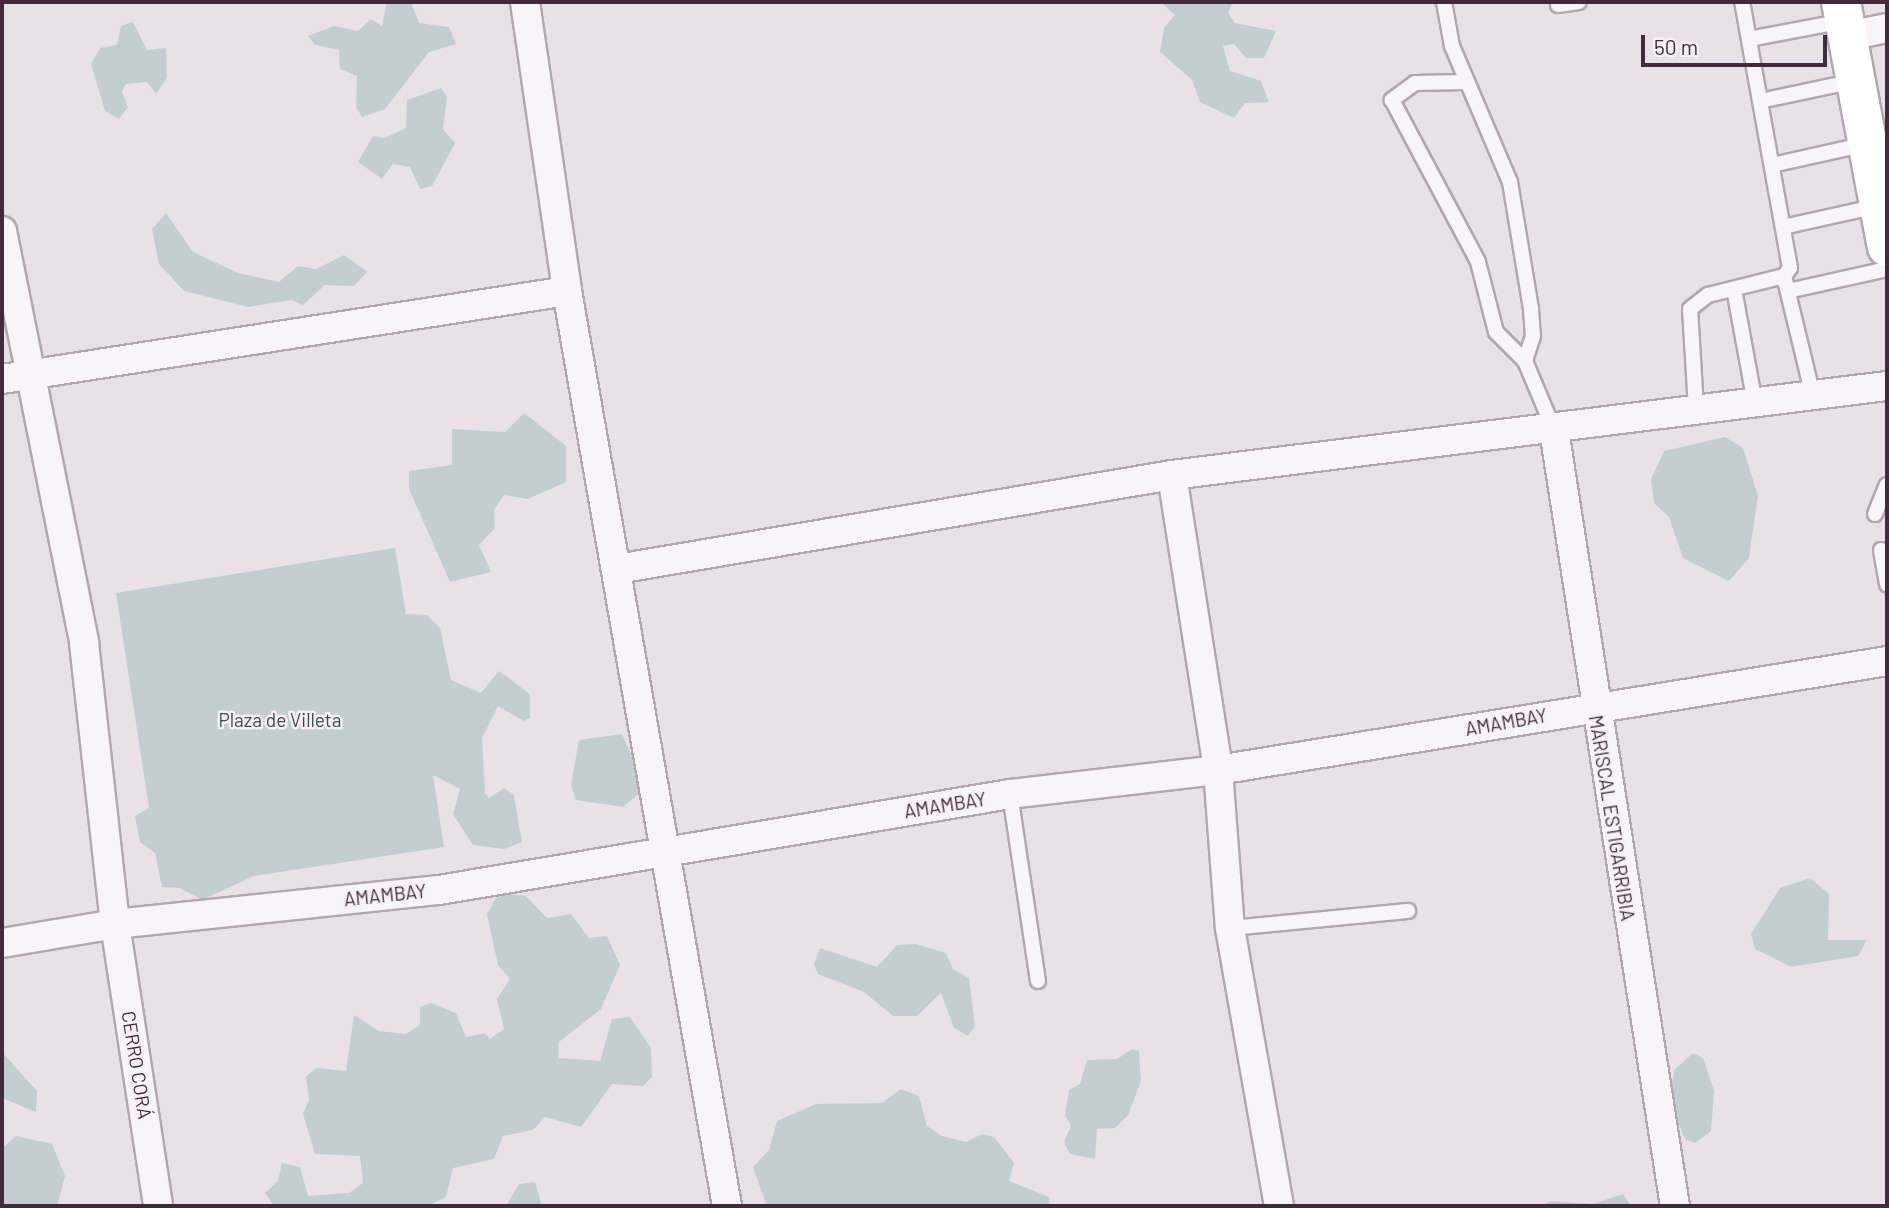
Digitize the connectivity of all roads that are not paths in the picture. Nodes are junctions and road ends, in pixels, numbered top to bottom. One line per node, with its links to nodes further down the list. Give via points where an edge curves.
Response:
1 (525, 2): 21 (street)
2 (1444, 2): 10 (lane)
3 (1579, 2): 5 (lane)
4 (1742, 2): 8 (lane)
5 (1558, 5)
6 (1844, 19): 7 (street); 8 (lane); 9 (main road)
7 (1887, 28)
8 (1749, 39): 11 (lane)
9 (1856, 81): 11 (lane); 12 (main road)
10 (1465, 82): 22 (lane, via 1510,182 1522,238 1532,336); 22 (lane, via 1415,83 1392,100 1478,262 1496,332)
11 (1760, 101): 13 (lane)
12 (1868, 143): 13 (lane); 14 (main road)
13 (1772, 165): 15 (lane)
14 (1879, 206): 15 (lane); 17 (main road)
15 (1783, 227): 19 (lane, via 1790,268)
16 (2, 231): 23 (street, CERRO CORÁ)
17 (1887, 247)
18 (1887, 269): 19 (lane)
19 (1786, 284): 20 (lane); 25 (lane)
20 (1734, 289): 26 (lane); 27 (lane, via 1708,295 1690,309)
21 (567, 291): 23 (street); 33 (street)
22 (1525, 361): 28 (lane)
23 (14, 377): 41 (street, CERRO CORÁ, via 84,643)
24 (1887, 386): 25 (street)
25 (1813, 396): 26 (street)
26 (1755, 403): 27 (street)
27 (1696, 410): 28 (street)
28 (1554, 429): 29 (street); 36 (street, MARISCAL ESTIGARRIBIA)
29 (1172, 475): 33 (street); 37 (street)
30 (1887, 485): 31 (lane)
31 (1875, 514)
32 (1881, 550): 34 (lane)
33 (617, 569): 39 (street)
34 (1887, 584)
35 (1887, 661): 36 (street, AMAMBAY)
36 (1594, 707): 37 (street, AMAMBAY); 48 (street, MARISCAL ESTIGARRIBIA)
37 (1218, 770): 38 (street, AMAMBAY); 42 (street)
38 (1010, 794): 39 (street, AMAMBAY); 44 (lane)
39 (663, 850): 41 (street, AMAMBAY, via 439,890); 46 (street)
40 (1408, 911): 42 (lane)
41 (115, 924): 43 (street, AMAMBAY); 45 (street, CERRO CORÁ)
42 (1230, 928): 47 (street)
43 (2, 943)
44 (1038, 981)
45 (158, 1206)
46 (727, 1206)
47 (1279, 1206)
48 (1675, 1206)

